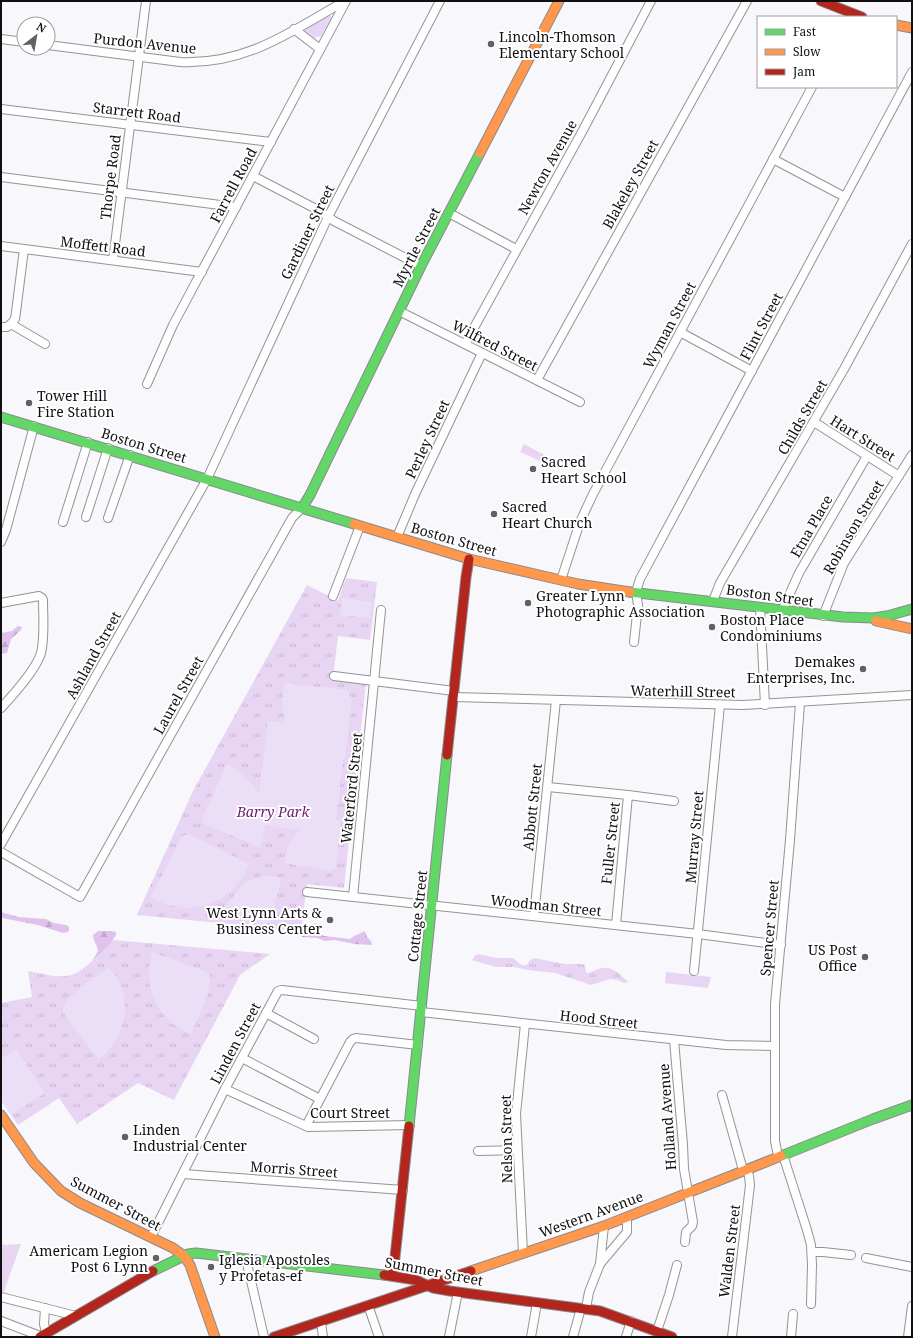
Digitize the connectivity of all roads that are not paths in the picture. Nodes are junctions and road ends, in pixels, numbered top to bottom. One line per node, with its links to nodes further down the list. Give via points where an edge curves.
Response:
1 (146, 1): 16 (street, Thorpe Road)
2 (345, 1): 11 (street, Purdon Avenue); 15 (street, Farrell Road)
3 (440, 1): 29 (street, Gardiner Street)
4 (559, 1): 28 (main road, Myrtle Street)
5 (651, 1): 33 (street, Newton Avenue)
6 (746, 1): 45 (street, Blakeley Street)
7 (821, 1): 8 (main road)
8 (850, 15)
9 (897, 25): 10 (main road)
10 (912, 28)
11 (294, 29): 15 (street); 16 (street, Purdon Avenue, via 254,50 218,60 190,62)
12 (1, 39): 13 (street)
13 (16, 41)
14 (56, 46): 16 (street, Purdon Avenue)
15 (320, 49): 21 (street, Farrell Road)
16 (139, 57): 20 (street, Thorpe Road)
17 (912, 72): 26 (street, Flint Street)
18 (811, 88): 22 (street, Wyman Street)
19 (1, 109): 20 (street, Starrett Road)
20 (130, 125): 21 (street, Starrett Road); 25 (street, Thorpe Road)
21 (271, 142): 23 (street, Farrell Road)
22 (773, 159): 26 (street); 40 (street, Wyman Street)
23 (253, 176): 27 (street, Farrell Road); 29 (street)
24 (1, 177): 25 (street)
25 (121, 193): 27 (street); 34 (street, Thorpe Road)
26 (845, 197): 44 (street, Flint Street)
27 (236, 207): 36 (street, Farrell Road)
28 (449, 213): 33 (street); 35 (main road, Myrtle Street)
29 (328, 217): 35 (street); 57 (street, Gardiner Street)
30 (912, 244): 49 (street, Childs Street)
31 (1, 246): 32 (street, Moffett Road)
32 (24, 249): 34 (street, Moffett Road); 38 (street, via 15,319)
33 (516, 249): 42 (street, Newton Avenue)
34 (113, 260): 36 (street, Moffett Road)
35 (421, 266): 37 (main road, Myrtle Street)
36 (202, 272): 46 (street, Farrell Road, via 169,333)
37 (399, 311): 42 (street, Wilfred Street); 58 (main road, Myrtle Street)
38 (11, 324): 39 (street); 41 (street)
39 (1, 327)
40 (680, 332): 44 (street); 66 (street, Wyman Street, via 589,500)
41 (45, 344)
42 (465, 344): 43 (street, Wilfred Street)
43 (482, 353): 45 (street, Wilfred Street); 63 (street, Perley Street)
44 (752, 371): 67 (street, Flint Street, via 640,579)
45 (537, 380): 47 (street, Wilfred Street)
46 (147, 384)
47 (580, 402)
48 (1, 417): 50 (main road, Boston Street)
49 (814, 422): 55 (street, Hart Street); 69 (street, Childs Street, via 722,578)
50 (34, 426): 51 (main road, Boston Street); 64 (street)
51 (88, 442): 52 (main road, Boston Street); 61 (street)
52 (108, 448): 53 (main road, Boston Street); 59 (street)
53 (130, 455): 57 (main road, Boston Street); 60 (street)
54 (912, 455): 56 (street, Robinson Street)
55 (867, 456): 56 (street, Hart Street); 74 (street, Etna Place, via 799,573)
56 (899, 476): 75 (street, Robinson Street, via 845,561)
57 (207, 479): 58 (main road, Boston Street); 91 (street, Ashland Street)
58 (302, 508): 62 (main road, Boston Street); 92 (street, Laurel Street, via 293,517 80,896)
59 (86, 517)
60 (108, 518)
61 (63, 522)
62 (360, 526): 63 (main road, Boston Street); 68 (street)
63 (397, 537): 65 (main road, Boston Street)
64 (2, 541)
65 (469, 559): 66 (main road, Boston Street); 81 (main road, Cottage Street)
66 (561, 580): 67 (main road, Boston Street)
67 (636, 592): 69 (main road, Boston Street); 78 (street, via 638,605)
68 (333, 596)
69 (713, 601): 71 (main road, Boston Street)
70 (1, 603): 87 (street, via 41,597 43,600 40,654 31,671)
71 (760, 608): 74 (main road, Boston Street); 86 (street)
72 (912, 609): 76 (main road, Boston Street)
73 (381, 610): 80 (street, Waterford Street)
74 (782, 611): 75 (main road, Boston Street)
75 (823, 616): 76 (main road, Boston Street)
76 (862, 619): 77 (main road)
77 (912, 629)
78 (634, 642)
79 (334, 676): 80 (street, Waterhill Street)
80 (373, 681): 81 (street, Waterhill Street); 94 (street, Waterford Street)
81 (454, 694): 83 (street, Waterhill Street); 95 (main road, Cottage Street)
82 (912, 695): 84 (street, Waterhill Street)
83 (556, 700): 85 (street, Waterhill Street); 88 (street, Abbott Street)
84 (800, 703): 86 (street, Waterhill Street); 99 (street, Spencer Street)
85 (720, 705): 86 (street, Waterhill Street); 98 (street, Murray Street)
86 (765, 705)
87 (1, 708)
88 (548, 787): 89 (street, Fuller Street); 96 (street, Abbott Street)
89 (628, 795): 90 (street); 97 (street, Fuller Street)
90 (674, 800)
91 (1, 844)
92 (1, 852)
93 (308, 892): 94 (street, Woodman Street)
94 (352, 897): 95 (street, Woodman Street)
95 (432, 906): 96 (street, Woodman Street); 101 (main road, Cottage Street)
96 (534, 916): 97 (street, Woodman Street)
97 (616, 925): 98 (street, Woodman Street)
98 (698, 934): 99 (street, Woodman Street); 100 (street, Murray Street)
99 (781, 945): 107 (street, Spencer Street, via 775,1004)
100 (694, 971)
101 (422, 1009): 102 (street, Linden Street, via 281,990 276,992); 103 (street, Hood Street); 106 (main road, Cottage Street)
102 (266, 1013): 104 (street); 108 (street, Linden Street)
103 (525, 1024): 105 (street, Hood Street); 116 (street, Nelson Street, via 516,1101)
104 (314, 1039)
105 (674, 1040): 107 (street, Hood Street); 122 (street, Holland Avenue)
106 (418, 1045): 111 (street, via 353,1039); 114 (main road, Cottage Street)
107 (775, 1046): 118 (street, Spencer Street, via 775,1141)
108 (242, 1058): 109 (street, Linden Street); 111 (street)
109 (225, 1089): 115 (street, Court Street); 120 (street, Linden Street)
110 (722, 1095): 119 (street, Walden Street, via 739,1158)
111 (320, 1099): 115 (street)
112 (912, 1105): 118 (main road, Western Avenue)
113 (1, 1115): 125 (main road, Summer Street, via 34,1163 62,1191 80,1203)
114 (410, 1125): 115 (street, Court Street, via 314,1128); 121 (main road, Cottage Street)
115 (306, 1126)
116 (517, 1150): 117 (street); 128 (street, Nelson Street)
117 (478, 1151)
118 (781, 1155): 119 (main road, Western Avenue); 127 (street, Spencer Street)
119 (745, 1170): 122 (main road, Western Avenue); 163 (street, Walden Street, via 750,1185)
120 (183, 1174): 121 (street, Morris Street); 125 (street, Linden Street)
121 (403, 1190): 136 (main road, Cottage Street)
122 (688, 1192): 123 (main road, Western Avenue); 126 (street, Holland Avenue, via 693,1223 687,1231)
123 (627, 1217): 124 (main road, Western Avenue); 133 (street, via 627,1232)
124 (604, 1226): 128 (main road, Western Avenue); 133 (street)
125 (151, 1237): 130 (main road, Summer Street)
126 (685, 1242)
127 (812, 1252): 129 (street); 141 (street, Spencer Street)
128 (523, 1253): 137 (main road, Western Avenue)
129 (851, 1255)
130 (184, 1256): 132 (main road, Summer Street, via 196,1253); 147 (main road, via 143,1276); 153 (main road, via 190,1265)
131 (866, 1258): 135 (street)
132 (246, 1259): 136 (main road, Summer Street); 154 (street)
133 (600, 1264): 145 (street)
134 (676, 1265): 151 (street)
135 (912, 1267)
136 (394, 1276): 137 (main road, Summer Street)
137 (428, 1285): 138 (main road, Summer Street); 142 (main road, Western Avenue)
138 (458, 1292): 140 (main road, Summer Street); 158 (street)
139 (1, 1297): 144 (street)
140 (537, 1303): 145 (main road, Summer Street); 159 (street)
141 (811, 1304)
142 (368, 1306): 150 (main road, Western Avenue); 157 (street)
143 (912, 1306): 165 (street)
144 (45, 1308): 147 (street); 152 (street)
145 (583, 1308): 149 (main road, Summer Street, via 600,1310); 160 (street)
146 (793, 1314): 164 (street)
147 (76, 1316): 152 (main road)
148 (1, 1321): 152 (street)
149 (631, 1321): 151 (main road, Summer Street); 161 (street)
150 (321, 1322): 155 (main road, Western Avenue); 156 (street)
151 (657, 1331): 162 (main road, Summer Street)
152 (42, 1335)
153 (215, 1337)
154 (264, 1337)
155 (274, 1337)
156 (323, 1337)
157 (379, 1337)
158 (449, 1337)
159 (530, 1337)
160 (573, 1337)
161 (626, 1337)
162 (672, 1337)
163 (732, 1337)
164 (791, 1337)
165 (908, 1337)

